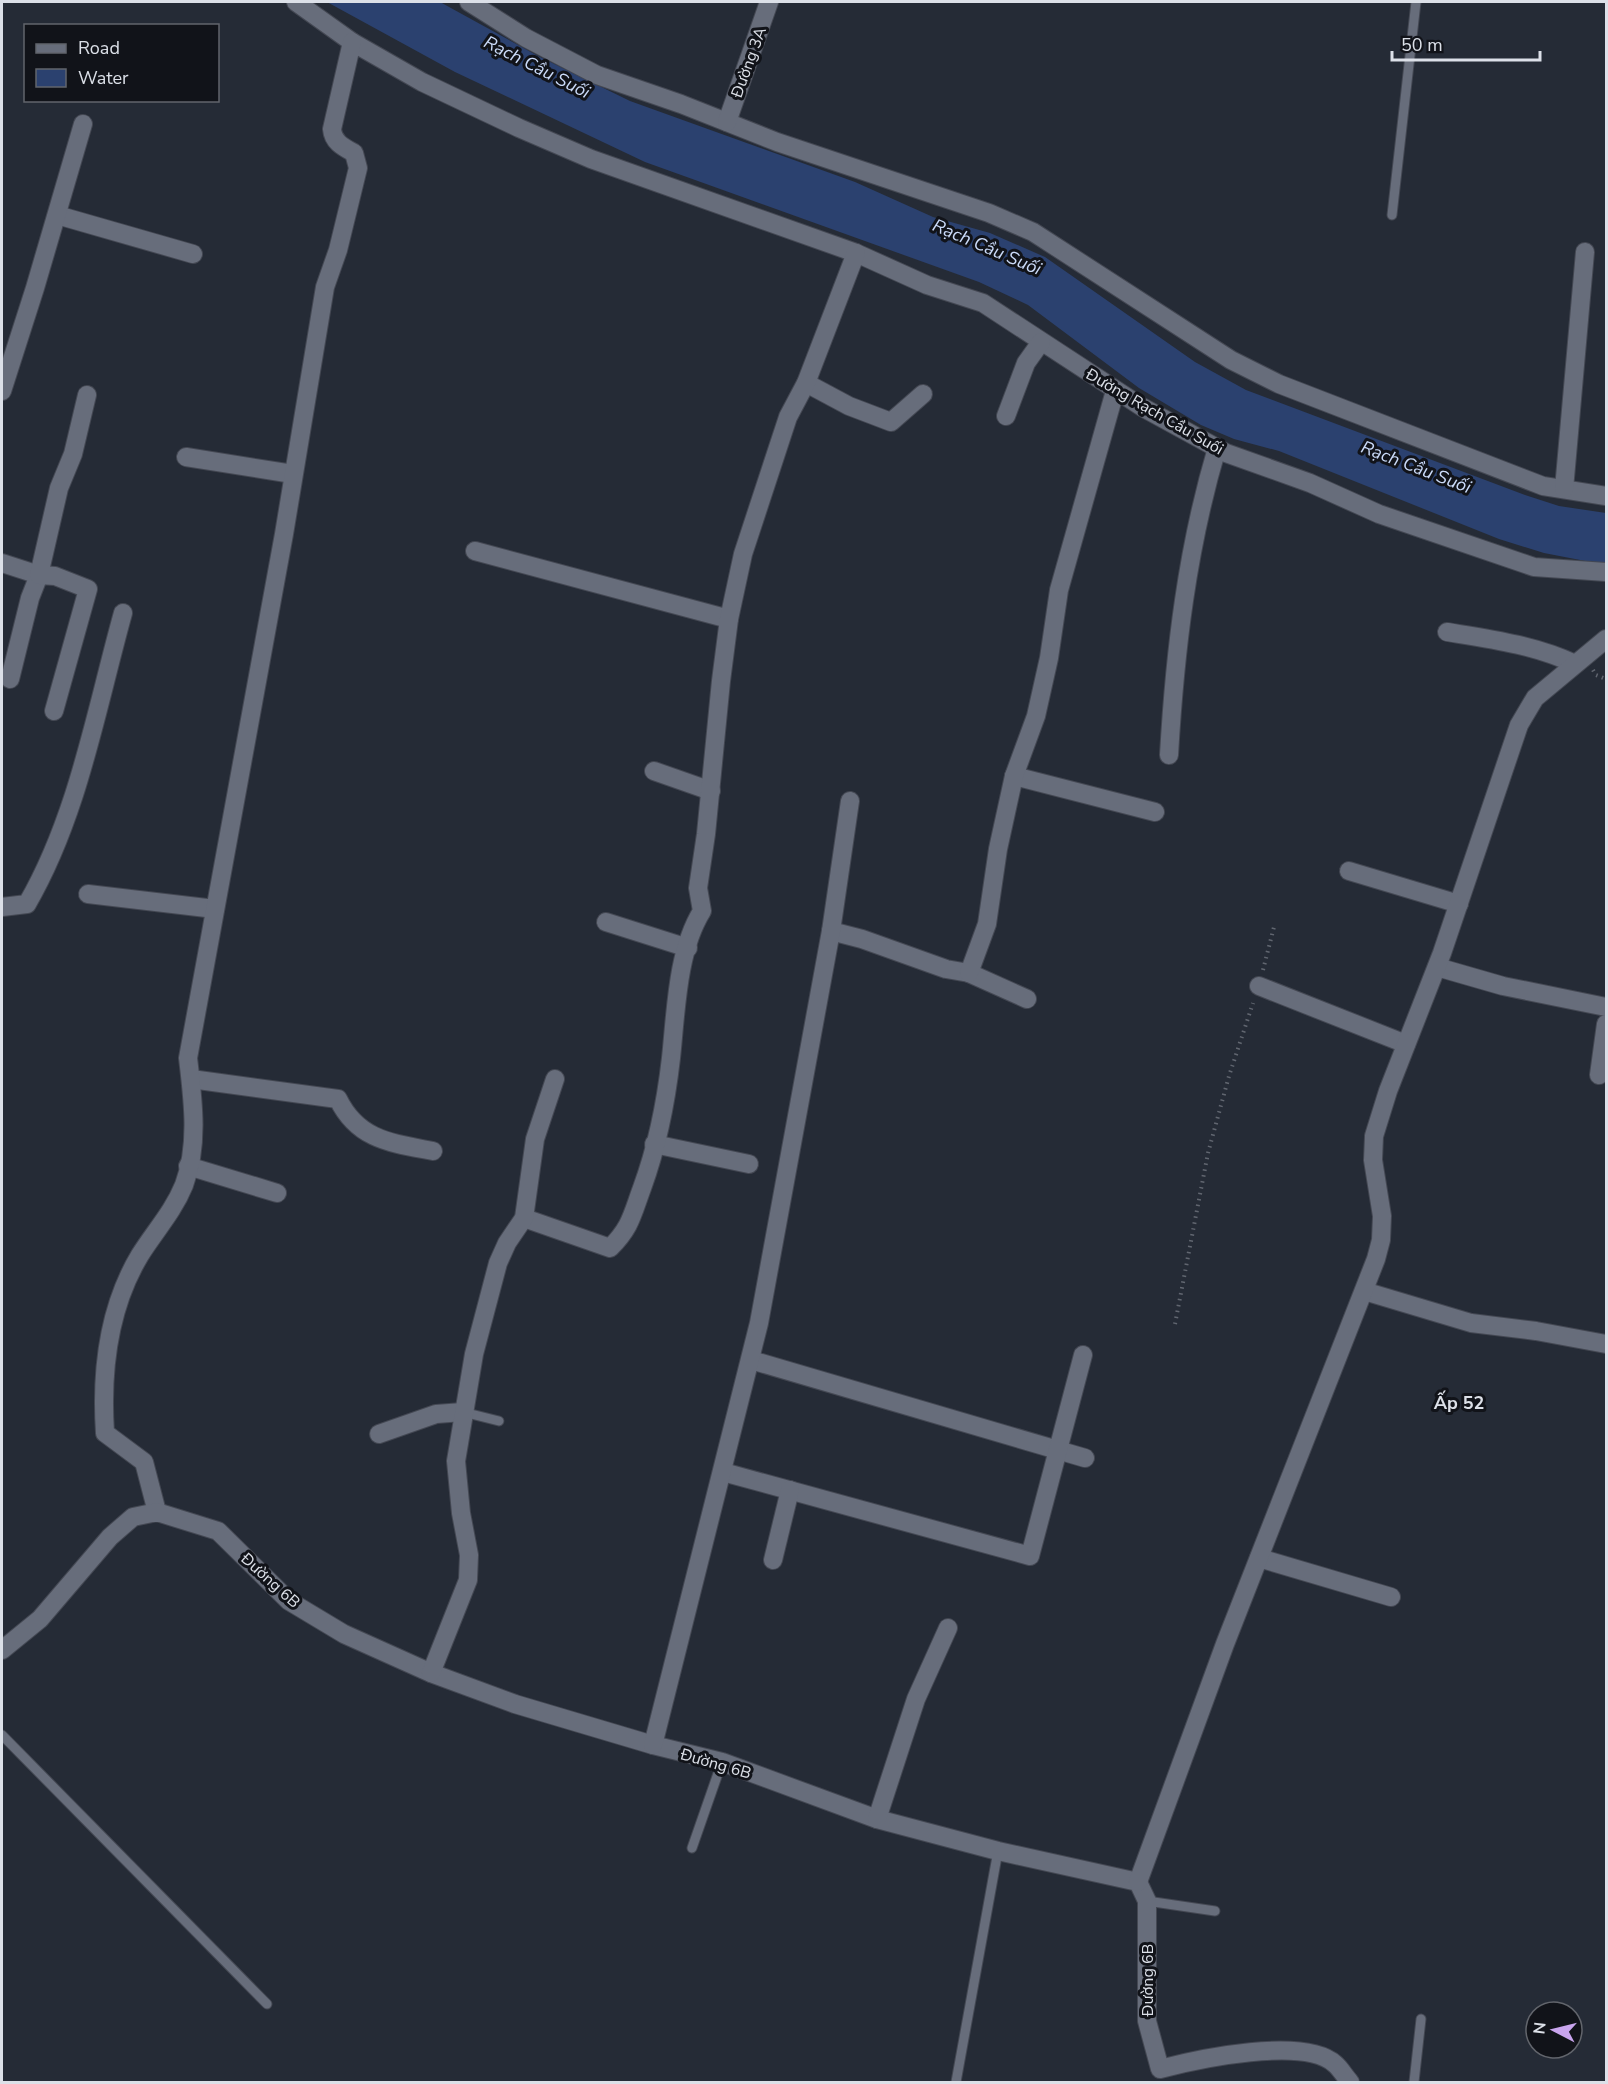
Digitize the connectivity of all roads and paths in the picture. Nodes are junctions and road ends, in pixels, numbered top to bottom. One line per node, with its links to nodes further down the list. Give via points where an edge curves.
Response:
1 (296, 2): 5 (street)
2 (469, 2): 6 (street, via 526,38 597,75)
3 (769, 2): 6 (street, Đường 3A)
4 (1416, 2): 9 (lane)
5 (352, 42): 11 (street, via 422,82 591,159); 22 (street, via 332,129 339,145 354,153 358,168 325,287)
6 (727, 122): 23 (street, via 1033,232 1222,354 1270,379 1543,486)
7 (83, 124): 8 (street)
8 (57, 215): 12 (street); 15 (street)
9 (1392, 215)
10 (1585, 252): 23 (street)
11 (856, 253): 13 (street, Đường Rạch Cầu Suối, via 927,285 982,303); 14 (street)
12 (193, 254)
13 (1041, 342): 16 (street, Đường Rạch Cầu Suối); 19 (street, via 1026,363)
14 (806, 383): 17 (street, via 891,423); 30 (street, via 788,417 743,554)
15 (2, 391)
16 (1115, 391): 20 (street, Đường Rạch Cầu Suối); 38 (street, via 1059,590 1036,716)
17 (923, 394)
18 (87, 395): 28 (street, via 73,454 59,488)
19 (1006, 416)
20 (1217, 448): 27 (street, Đường Rạch Cầu Suối, via 1454,542 1534,567); 36 (street, via 1196,525 1184,591)
21 (186, 458): 22 (street)
22 (293, 474): 46 (street)
23 (1564, 489): 24 (street)
24 (1606, 496)
25 (474, 551): 30 (street)
26 (2, 563): 28 (street)
27 (1606, 572)
28 (39, 575): 34 (street); 35 (street, via 55,576 88,589)
29 (123, 613): 45 (street, via 79,776 48,868 27,904)
30 (729, 619): 39 (street)
31 (1447, 632): 33 (street, via 1516,644)
32 (1606, 639): 33 (street)
33 (1575, 664): 44 (street, via 1535,698 1519,725)
34 (10, 679)
35 (54, 711)
36 (1168, 755)
37 (654, 771): 39 (street)
38 (1014, 777): 41 (street); 52 (street, via 987,924)
39 (711, 791): 50 (street, via 698,888 702,911)
40 (849, 801): 49 (street)
41 (1155, 812)
42 (1349, 871): 44 (street)
43 (87, 894): 46 (street)
44 (1459, 904): 51 (street)
45 (2, 906)
46 (215, 909): 59 (street, via 188,1058)
47 (606, 922): 50 (street)
48 (1274, 927): 53 (path)
49 (831, 931): 52 (street); 71 (street)
50 (688, 948): 61 (street)
51 (1437, 967): 55 (street, via 1503,986); 57 (street)
52 (969, 973): 54 (street)
53 (1259, 986): 57 (street); 68 (path, via 1208,1153)
54 (1027, 999)
55 (1606, 1007)
56 (1606, 1024): 58 (street)
57 (1406, 1044): 67 (street, via 1374,1136 1381,1240)
58 (1599, 1075)
59 (191, 1078): 62 (street, via 338,1099 358,1129 398,1144); 64 (street, via 194,1108)
60 (555, 1079): 66 (street, via 535,1139)
61 (654, 1144): 63 (street); 66 (street, via 626,1232 610,1248)
62 (433, 1151)
63 (749, 1164)
64 (188, 1166): 65 (street); 79 (street, via 184,1184 166,1220 141,1254 125,1285 110,1335 103,1394 105,1433 144,1462)
65 (277, 1193)
66 (524, 1218): 72 (street, via 498,1263)
67 (1364, 1291): 69 (street, via 1471,1323); 80 (street)
68 (1175, 1324)
69 (1606, 1344)
70 (1083, 1355): 75 (street)
71 (751, 1360): 75 (street); 77 (street)
72 (463, 1412): 73 (lane); 74 (street, via 436,1414); 85 (street, via 456,1461 460,1513 469,1555 468,1580)
73 (499, 1421)
74 (379, 1434)
75 (1057, 1452): 76 (street); 78 (street, via 1030,1556)
76 (1085, 1458)
77 (723, 1472): 78 (street); 87 (street)
78 (790, 1490): 81 (street)
79 (157, 1512): 84 (street, via 133,1517 110,1537 40,1619); 85 (street, Đường 6B, via 218,1531 289,1601 344,1634)
80 (1259, 1558): 82 (street); 92 (street)
81 (773, 1560)
82 (1391, 1598)
83 (948, 1628): 89 (street, via 916,1699)
84 (2, 1650)
85 (431, 1673): 87 (street, Đường 6B, via 515,1704)
86 (2, 1735): 95 (lane)
87 (653, 1745): 88 (street, Đường 6B)
88 (722, 1762): 89 (street, Đường 6B); 90 (lane)
89 (878, 1819): 91 (street, Đường 6B)
90 (692, 1848)
91 (998, 1851): 92 (street, Đường 6B); 98 (lane)
92 (1138, 1882): 93 (street, Đường 6B)
93 (1147, 1901): 94 (lane); 97 (street, Đường 6B, via 1145,2002 1149,2034)
94 (1215, 1911)
95 (267, 2004)
96 (1421, 2019): 100 (lane)
97 (1163, 2076): 99 (street, Đường 6B, via 1203,2057 1296,2050 1335,2063)
98 (956, 2082)
99 (1350, 2082)
100 (1414, 2082)

